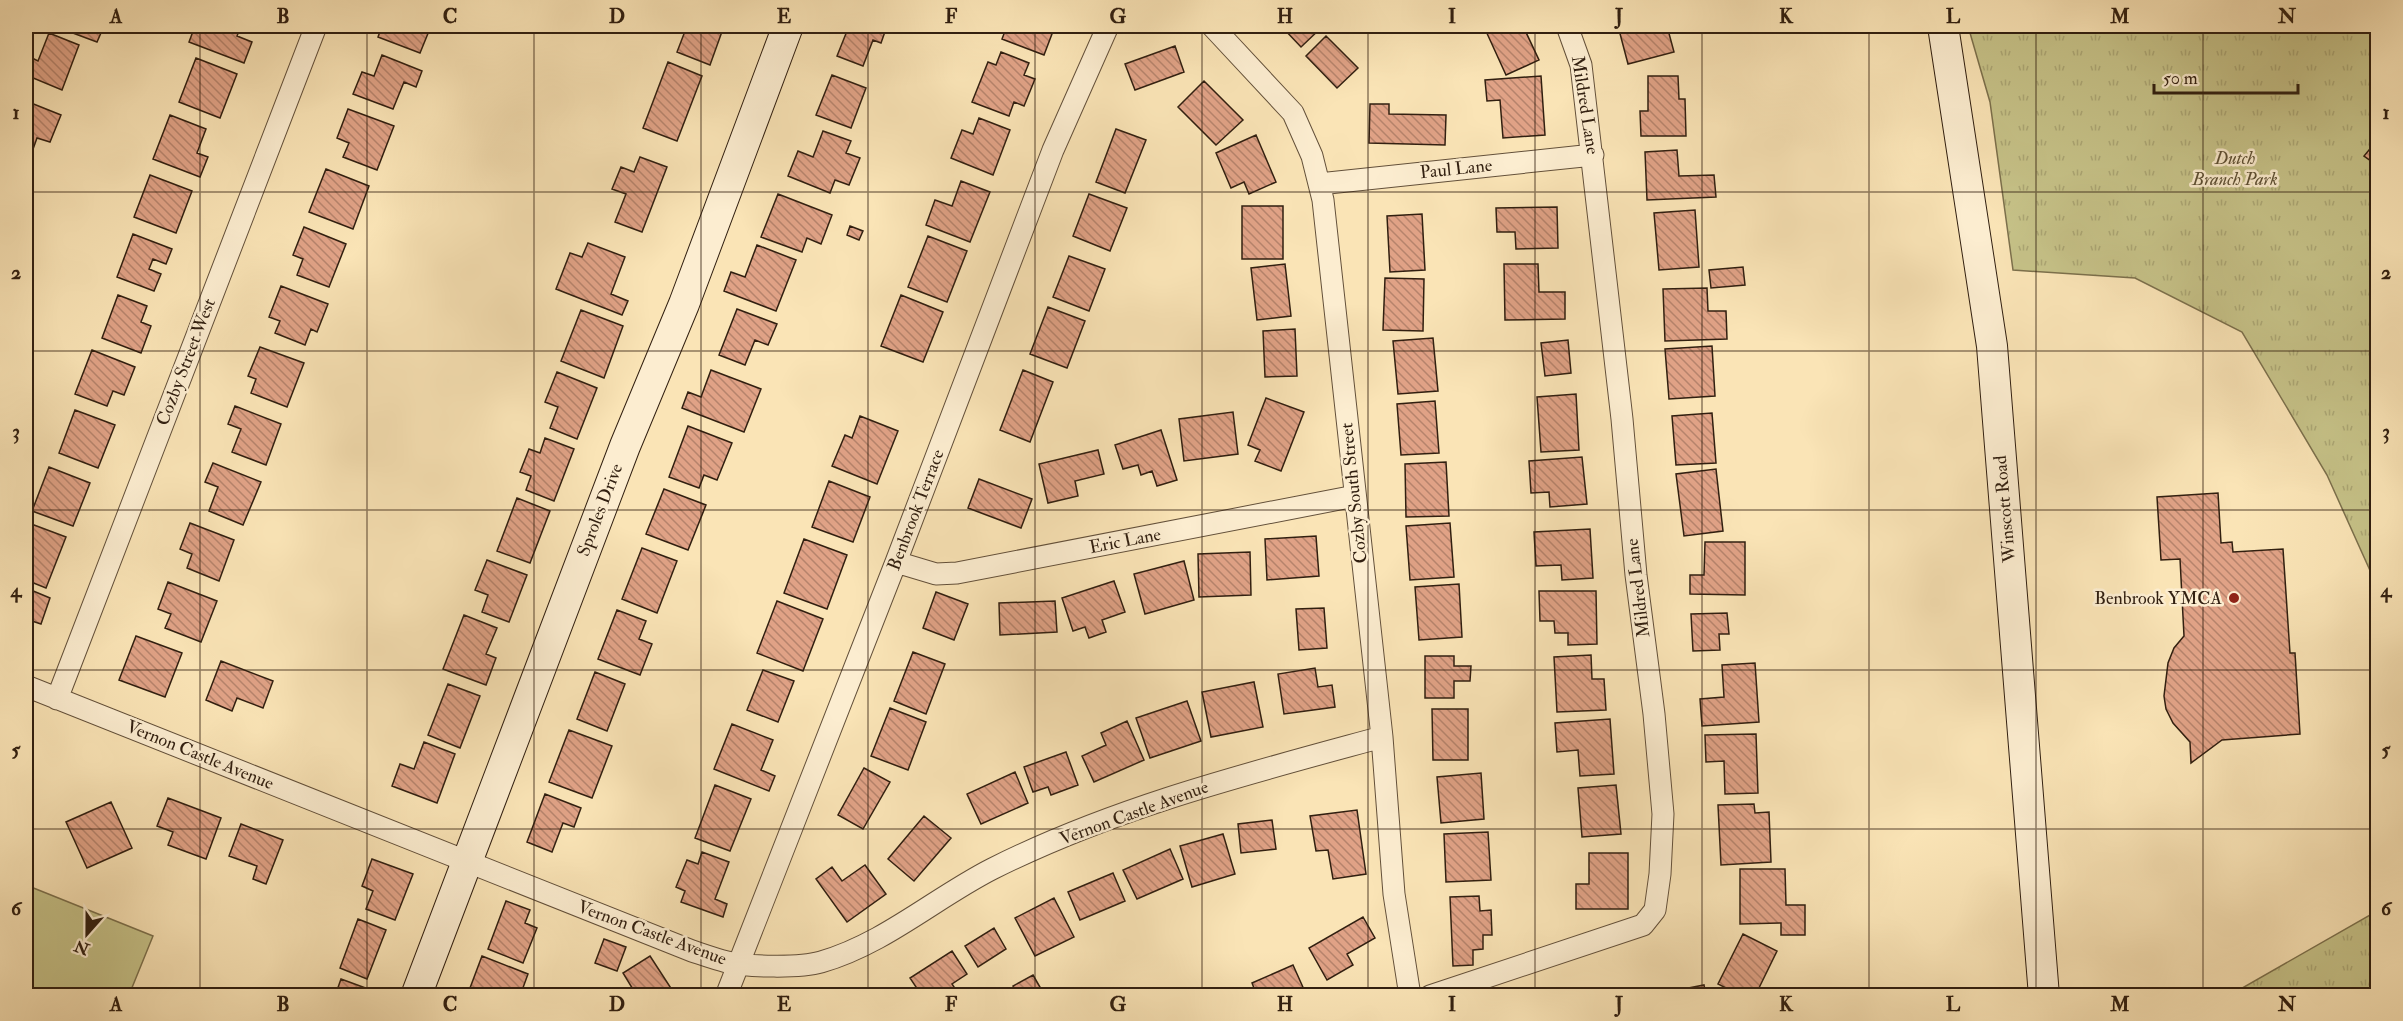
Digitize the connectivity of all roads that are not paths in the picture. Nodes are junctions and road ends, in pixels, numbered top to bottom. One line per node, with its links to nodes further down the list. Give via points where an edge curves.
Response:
1 (316, 26): 12 (street, Cozby Street West)
2 (788, 26): 14 (street, Sproles Drive)
3 (1108, 26): 10 (street, Benbrook Terrace, via 1053,150)
4 (1212, 26): 8 (street, Cozby South Street, via 1293,113 1312,156)
5 (1567, 26): 7 (street, Mildred Lane, via 1581,65)
6 (1943, 26): 20 (street, Winscott Road, via 1992,346)
7 (1593, 155): 8 (street, Paul Lane); 19 (street, Mildred Lane, via 1663,814 1655,910 1643,925)
8 (1319, 184): 9 (street, Cozby South Street)
9 (1355, 496): 10 (street, Eric Lane, via 957,573 936,574); 13 (street, Cozby South Street)
10 (896, 562): 15 (street, Benbrook Terrace)
11 (26, 686): 12 (street, Vernon Castle Avenue)
12 (57, 699): 14 (street, Vernon Castle Avenue)
13 (1382, 737): 15 (street, Vernon Castle Avenue, via 1228,778 1094,824 992,870 872,941 820,962); 18 (street, Cozby South Street, via 1394,894)
14 (467, 861): 15 (street, Vernon Castle Avenue, via 692,951); 16 (street, Sproles Drive)
15 (740, 964): 17 (street, Benbrook Terrace)
16 (416, 996)
17 (726, 996)
18 (1410, 996)
19 (1430, 996)
20 (2044, 996)

